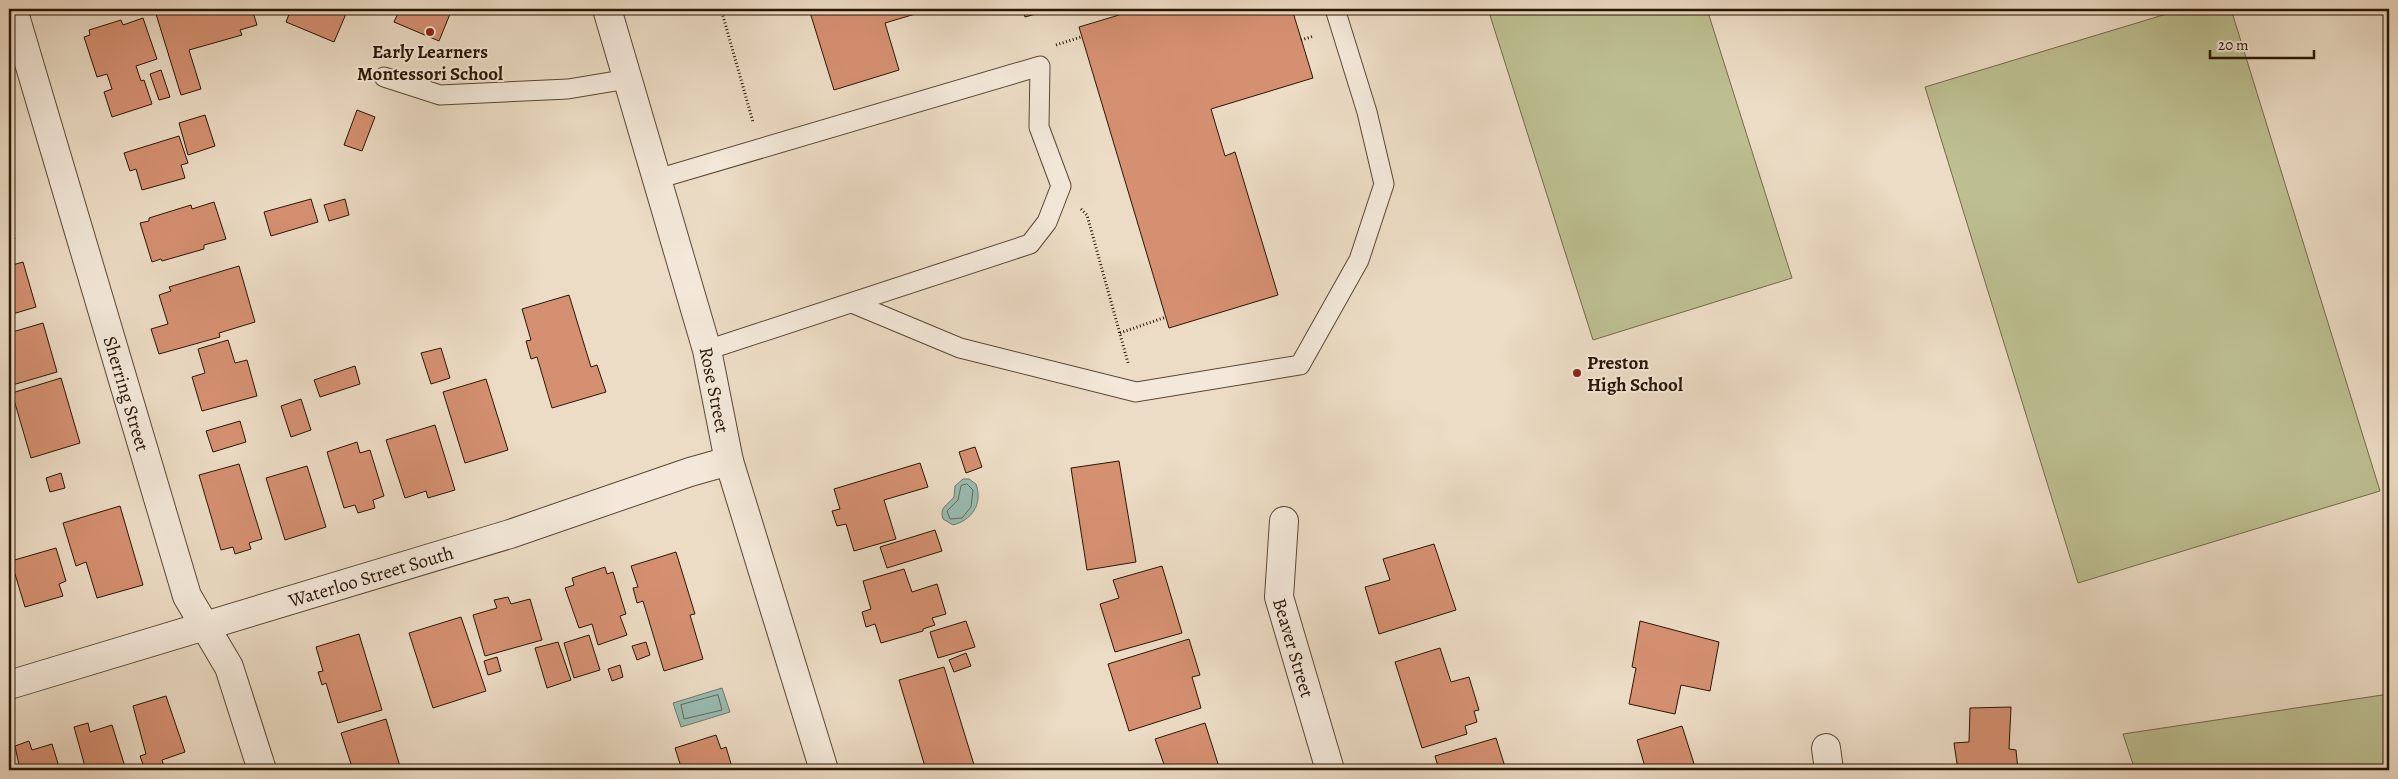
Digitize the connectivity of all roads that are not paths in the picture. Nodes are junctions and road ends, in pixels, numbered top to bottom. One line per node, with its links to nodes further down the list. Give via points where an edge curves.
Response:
1 (13, 9): 11 (street, Sherring Street, via 187,596)
2 (607, 9): 5 (street, Rose Street)
3 (1335, 9): 7 (lane, via 1367,112 1384,184 1359,260 1300,365 1136,392 960,348)
4 (384, 77): 5 (lane, via 440,95 568,89)
5 (628, 79): 6 (street, Rose Street)
6 (657, 179): 7 (lane, via 1040,66 1040,127 1061,186 1048,222 1030,244); 8 (street, Rose Street)
7 (852, 303): 8 (lane)
8 (707, 350): 9 (street, Rose Street)
9 (729, 461): 11 (street, Waterloo Street South, via 510,534); 14 (street, Rose Street)
10 (1284, 521): 15 (street, Beaver Street, via 1279,597)
11 (206, 627): 12 (street, Waterloo Street South); 13 (street, Sherring Street, via 229,667)
12 (9, 685)
13 (262, 770)
14 (824, 770)
15 (1330, 770)

